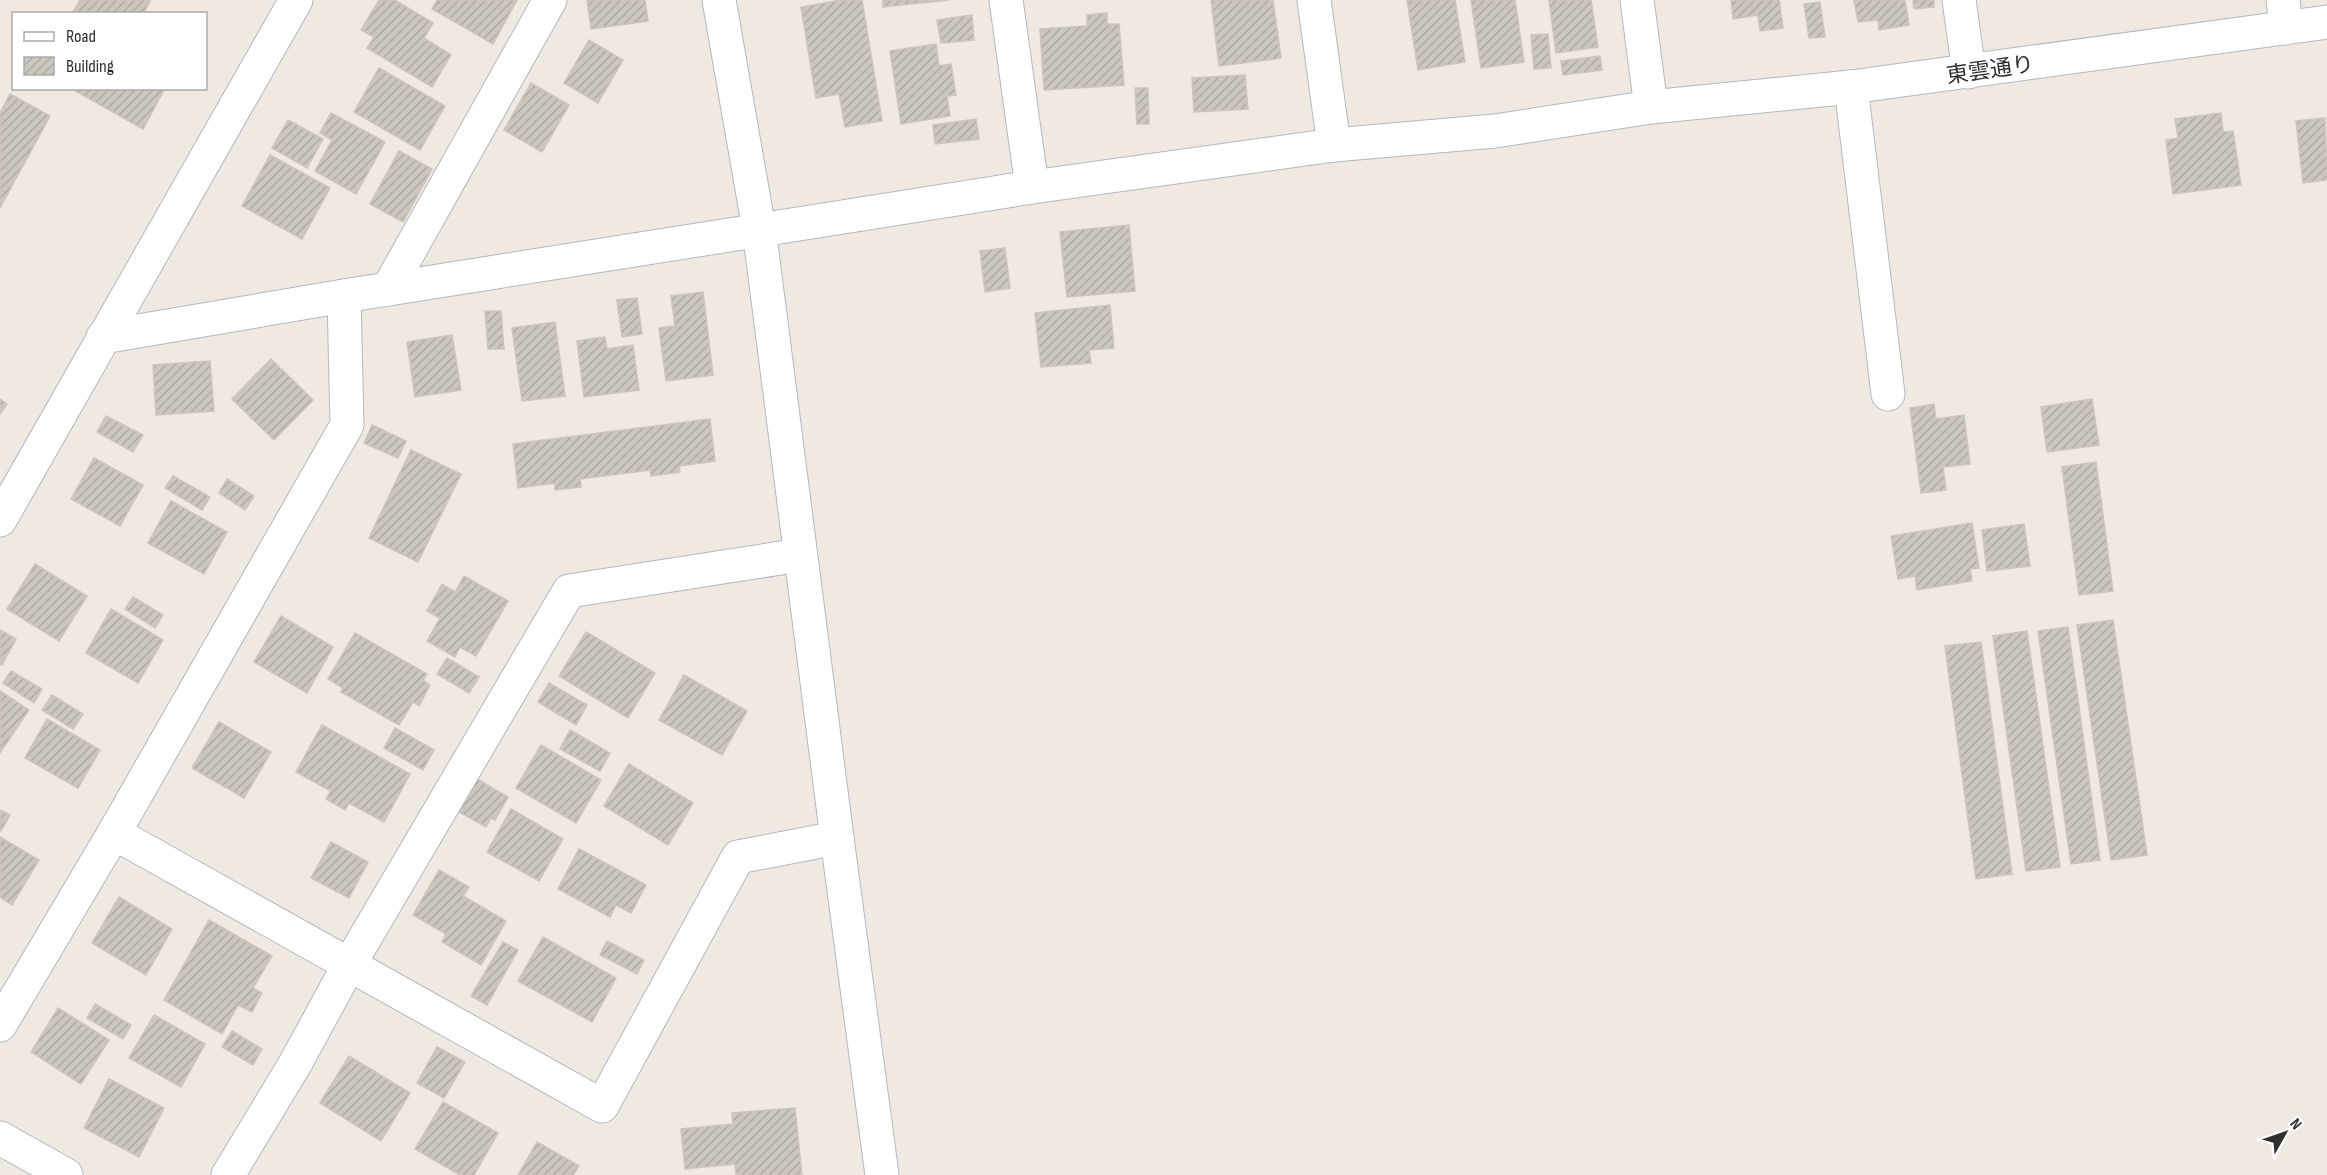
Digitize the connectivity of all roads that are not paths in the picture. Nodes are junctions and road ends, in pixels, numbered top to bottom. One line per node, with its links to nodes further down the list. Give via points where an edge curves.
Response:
1 (296, 0): 18 (street)
2 (550, 0): 16 (street)
3 (718, 0): 15 (street)
4 (1006, 0): 14 (street)
5 (1314, 0): 13 (street)
6 (1637, 0): 12 (street)
7 (1959, 0): 10 (street)
8 (2284, 14): 9 (street, 東雲通り); 10 (street, 東雲通り)
9 (2327, 22)
10 (1968, 72): 11 (street, 東雲通り)
11 (1851, 87): 12 (street, 東雲通り); 19 (street)
12 (1651, 107): 13 (street, 東雲通り, via 1495,131)
13 (1334, 146): 14 (street, 東雲通り)
14 (1032, 187): 15 (street, 東雲通り)
15 (759, 229): 16 (street, 東雲通り); 21 (street)
16 (388, 289): 17 (street, 東雲通り)
17 (344, 296): 18 (street, 東雲通り); 22 (street, via 347,425)
18 (103, 337): 20 (street)
19 (1888, 394)
20 (0, 520)
21 (800, 555): 23 (street); 24 (street, via 569,591)
22 (114, 833): 24 (street); 25 (street)
23 (837, 838): 24 (street, via 738,857 602,1106); 29 (street)
24 (349, 965): 28 (street, via 295,1065)
25 (0, 1025)
26 (0, 1138): 27 (street)
27 (66, 1175)
28 (228, 1175)
29 (882, 1175)

